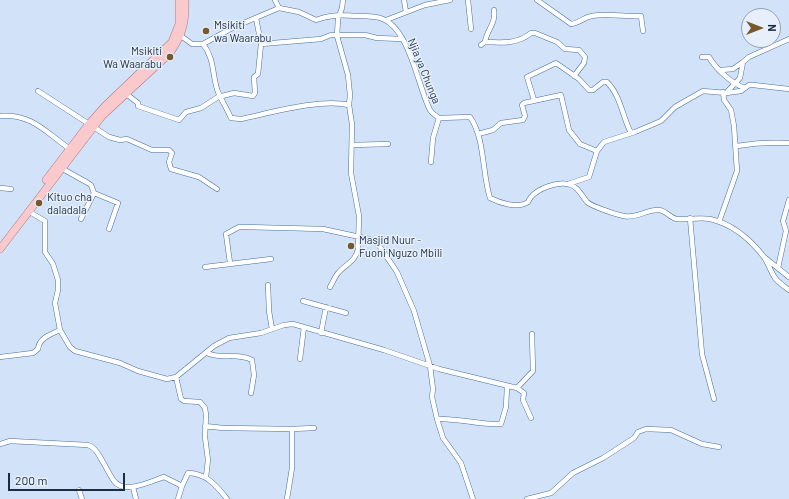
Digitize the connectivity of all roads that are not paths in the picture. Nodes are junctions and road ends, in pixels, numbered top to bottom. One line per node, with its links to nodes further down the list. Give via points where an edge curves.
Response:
1 (179, 0): 38 (main road, via 179,24 172,42 118,93)
2 (185, 0): 17 (main road, via 185,23)
3 (275, 0): 9 (street)
4 (343, 0): 12 (street)
5 (404, 0): 11 (street)
6 (450, 0): 11 (street)
7 (468, 0): 15 (street)
8 (537, 0): 16 (street, via 571,24 581,22 590,16 641,16)
9 (279, 8): 12 (street, via 299,12 316,20); 13 (street)
10 (494, 10): 26 (street, via 495,22 487,32 483,44 516,42 535,33 565,48 579,50 585,57 584,63)
11 (406, 12): 14 (street)
12 (340, 14): 14 (street); 18 (street)
13 (256, 18): 21 (street); 22 (street)
14 (386, 20): 19 (street, Njia ya Chunga, via 392,24)
15 (471, 29)
16 (643, 31)
17 (181, 36): 21 (street, via 192,44); 32 (main road, via 169,54)
18 (337, 36): 19 (street, via 365,34 377,38); 22 (street); 35 (street, via 348,75)
19 (402, 39): 37 (street, Njia ya Chunga, via 414,63 431,111)
20 (789, 39): 24 (street)
21 (203, 44): 33 (street, via 211,56)
22 (260, 44): 33 (street, via 258,74 254,77 253,96 234,93)
23 (702, 57): 25 (street, via 709,58)
24 (743, 62): 25 (street, via 733,69); 27 (street, via 740,78)
25 (721, 70): 27 (street)
26 (574, 76): 34 (street, via 556,63 529,75 527,77); 39 (street, via 590,90 607,82 619,98 623,117)
27 (735, 83): 28 (street); 31 (street)
28 (745, 88): 29 (street, via 754,85); 31 (street, via 740,91)
29 (789, 89)
30 (38, 91): 38 (street)
31 (724, 92): 39 (street, via 703,91 675,107 661,121); 44 (street, via 724,100 731,110)
32 (125, 93): 33 (street, via 138,103 138,106 179,120 186,112 201,108); 38 (main road)
33 (220, 96): 35 (street, via 231,118 236,119 301,107 341,103)
34 (534, 100): 40 (street, via 522,105 525,116 523,120 501,123 493,130); 46 (street, via 560,95 568,130 580,144)
35 (349, 105): 43 (street, via 352,114)
36 (0, 116): 45 (street, via 27,118)
37 (439, 118): 40 (street, Njia ya Chunga, via 470,117); 47 (street, via 433,138)
38 (91, 125): 45 (main road); 48 (main road); 52 (street, via 109,138 127,139 147,148 169,150 172,153 170,169 199,177)
39 (631, 133): 46 (street, via 604,142)
40 (478, 134): 49 (street, Njia ya Chunga, via 490,198 511,205 528,202 540,190)
41 (789, 143): 44 (street, via 765,142)
42 (388, 144): 43 (street)
43 (352, 145): 60 (street)
44 (736, 146): 58 (street, via 737,171)
45 (70, 149): 61 (main road)
46 (597, 151): 49 (street, via 589,177)
47 (431, 162)
48 (62, 168): 53 (street, via 88,183); 55 (main road)
49 (568, 184): 56 (street, via 580,191 593,205 625,217 657,210 665,211 670,217 677,219)
50 (0, 188): 51 (street)
51 (11, 189)
52 (217, 189)
53 (94, 193): 57 (street); 59 (street, via 118,203)
54 (789, 200): 67 (street, via 783,222 786,231)
55 (28, 211): 62 (main road); 76 (street, via 45,221 45,252 53,264 58,280 56,303)
56 (690, 218): 58 (street); 88 (street, via 702,354)
57 (81, 219)
58 (719, 222): 63 (street, via 738,230)
59 (108, 230)
60 (358, 238): 65 (street, via 323,229 239,227 226,234); 70 (street, via 357,254 350,264 340,271); 83 (street, via 369,239 378,244 397,272 414,310)
61 (0, 241)
62 (0, 249)
63 (764, 257): 67 (street); 71 (street, via 776,280)
64 (271, 259): 65 (street)
65 (230, 263): 66 (street)
66 (205, 267)
67 (778, 268): 68 (street)
68 (789, 277)
69 (268, 284): 77 (street)
70 (330, 286)
71 (789, 290)
72 (303, 301): 73 (street)
73 (326, 307): 74 (street); 78 (street)
74 (346, 313)
75 (304, 327): 77 (street, via 293,324); 78 (street); 82 (street)
76 (60, 330): 81 (street, via 44,338 33,353); 84 (street, via 75,351 162,378)
77 (272, 330): 80 (street, via 229,338)
78 (321, 333): 83 (street)
79 (532, 334): 86 (street, via 533,371)
80 (207, 353): 84 (street); 87 (street, via 213,356 244,356 252,360 254,375)
81 (0, 357)
82 (300, 359)
83 (430, 366): 85 (street); 90 (street, via 432,397)
84 (176, 377): 91 (street, via 181,399 204,404)
85 (507, 387): 86 (street); 90 (street, via 506,407 501,424 455,419)
86 (517, 388): 89 (street, via 524,394 523,400)
87 (251, 393)
88 (714, 399)
89 (532, 418)
90 (437, 420): 105 (street, via 443,438 461,463)
91 (205, 426): 93 (street); 96 (street, via 208,460)
92 (314, 428): 93 (street)
93 (292, 429): 104 (street, via 292,468)
94 (0, 444): 97 (street, via 10,440 93,446 115,482 122,486)
95 (719, 447): 106 (street, via 702,444 671,430 646,429 603,458 573,473 551,493)
96 (206, 477): 98 (street, via 188,473); 103 (street)
97 (133, 486): 98 (street, via 164,477); 101 (street)
98 (182, 486): 102 (street)
99 (79, 490): 100 (street)
100 (82, 499)
101 (136, 499)
102 (178, 499)
103 (227, 499)
104 (288, 499)
105 (473, 499)
106 (527, 499)

